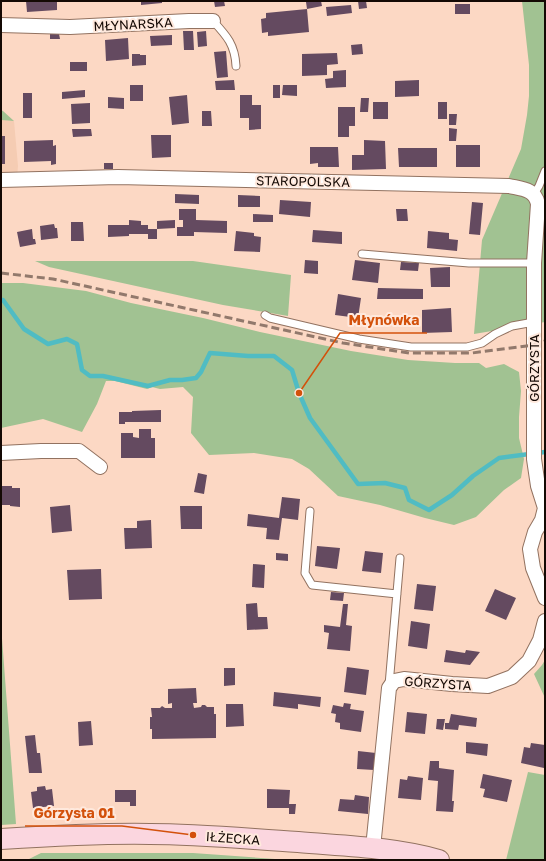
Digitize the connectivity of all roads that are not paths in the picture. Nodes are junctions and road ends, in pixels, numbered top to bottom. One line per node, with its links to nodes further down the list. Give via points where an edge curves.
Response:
1 (213, 21): 2 (street, MŁYNARSKA, via 70,27); 3 (lane, MŁYNARSKA, via 230,43)
2 (1, 25)
3 (236, 66)
4 (545, 171): 6 (lane)
5 (1, 180): 6 (street, STAROPOLSKA, via 118,178 509,186)
6 (534, 194): 8 (street, via 538,204)
7 (362, 254): 8 (lane, via 469,263)
8 (534, 263): 10 (street)
9 (268, 316): 10 (lane, via 359,339 411,347 467,348 482,343 512,326)
10 (534, 322): 13 (street, GÓRZYSTA, via 534,452 538,486)
11 (1, 453): 12 (street, via 79,451)
12 (100, 467)
13 (545, 508): 17 (street, GÓRZYSTA, via 530,549 533,568)
14 (310, 511): 16 (lane, via 305,573 312,585)
15 (400, 558): 16 (lane)
16 (397, 594): 19 (lane)
17 (545, 598)
18 (545, 621): 19 (street, GÓRZYSTA, via 540,640 529,661 512,677 488,686 404,679 394,681)
19 (389, 688): 21 (street, GÓRZYSTA)
20 (1, 839): 21 (main road, IŁŻECKA, via 186,834)
21 (373, 848): 22 (main road, IŁŻECKA)
22 (439, 860)

